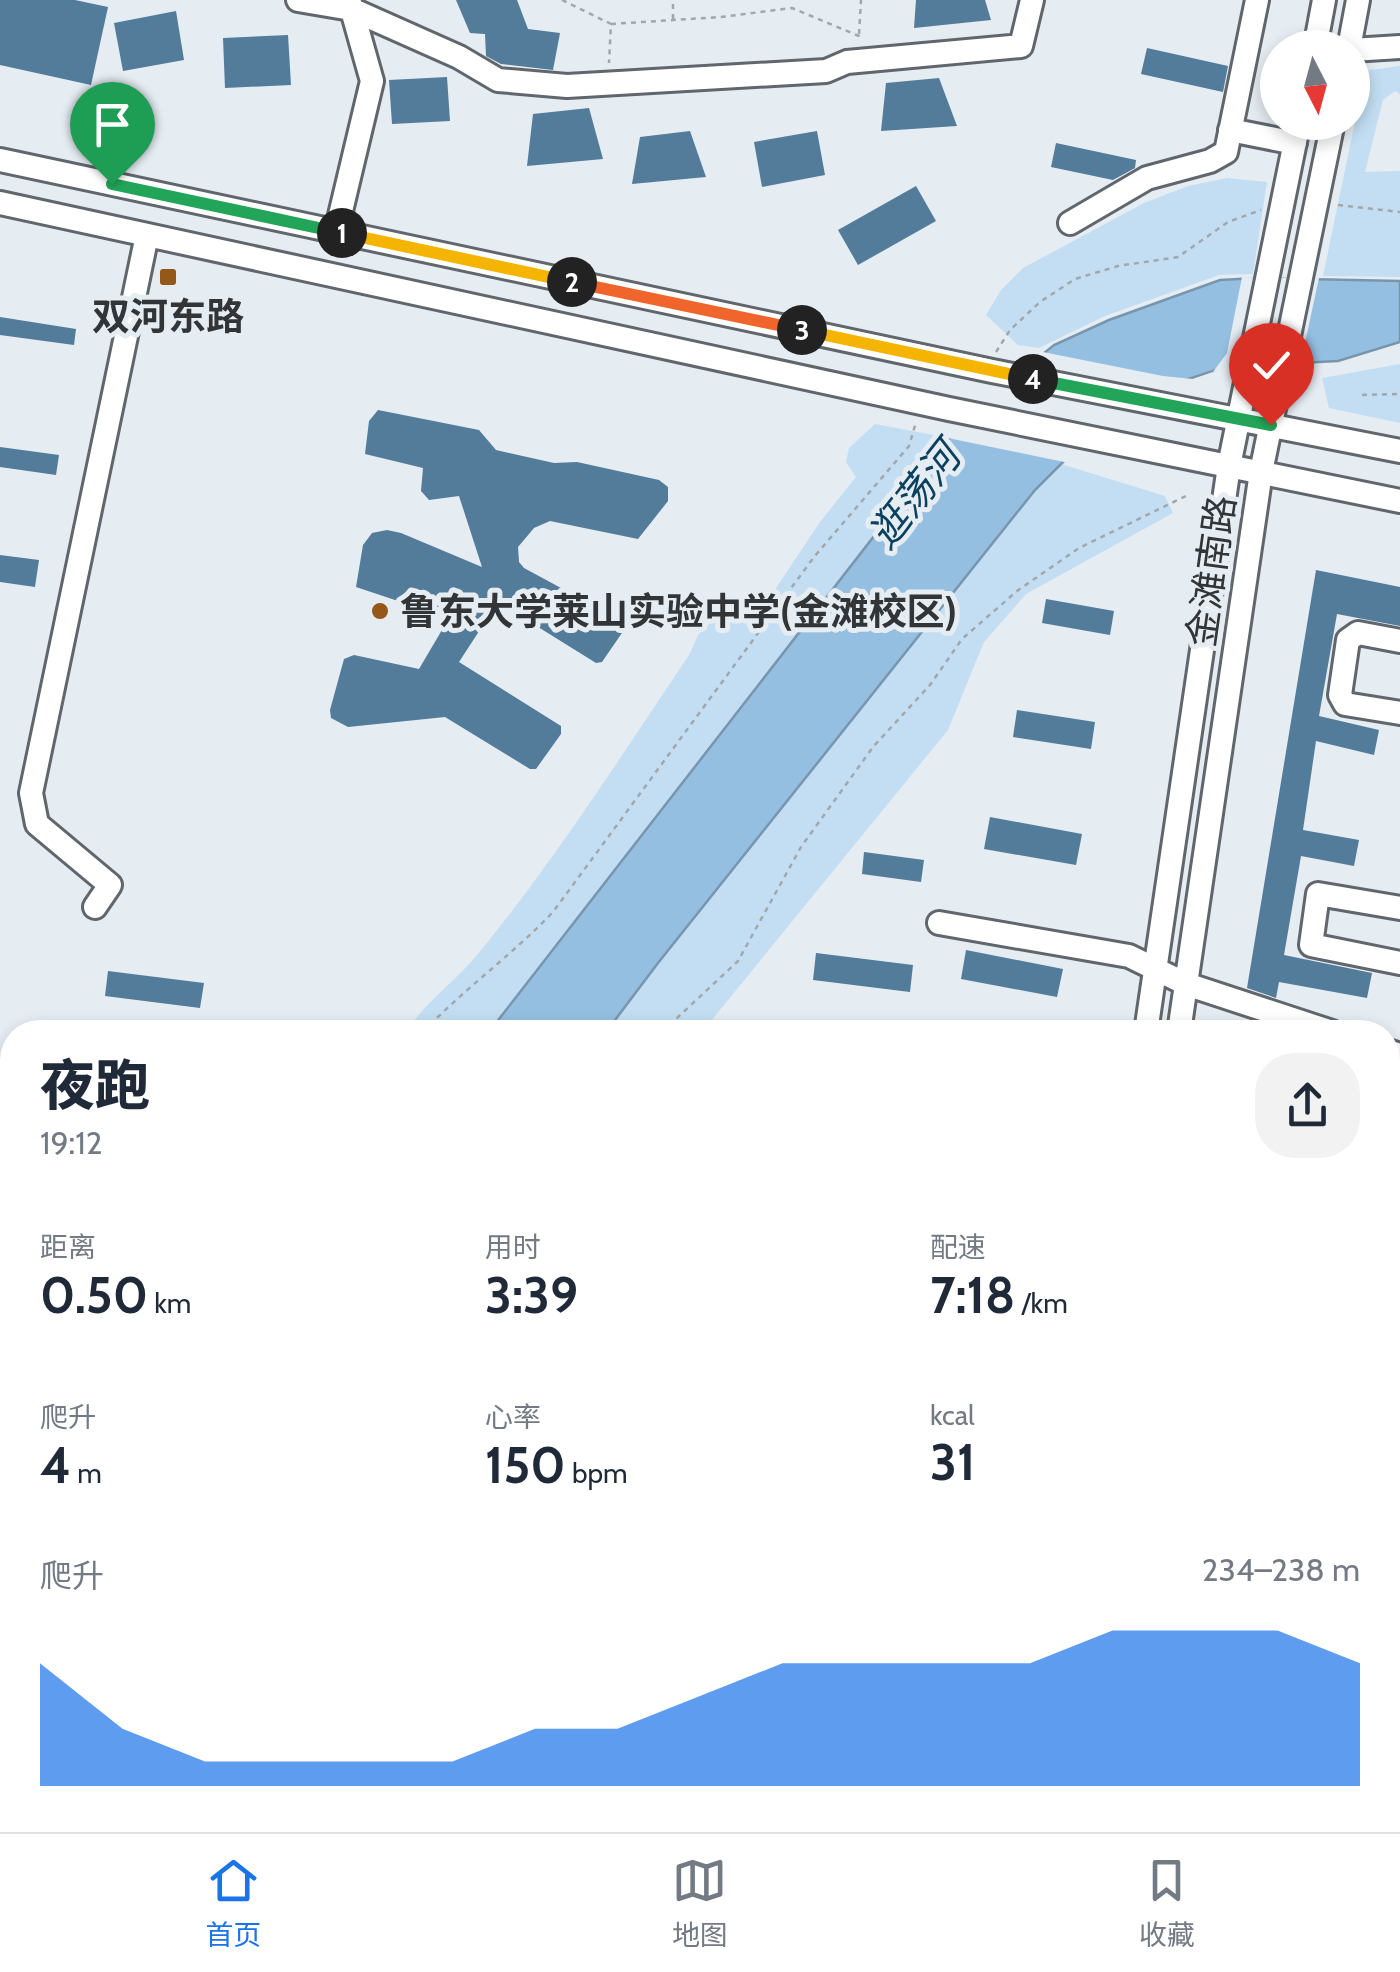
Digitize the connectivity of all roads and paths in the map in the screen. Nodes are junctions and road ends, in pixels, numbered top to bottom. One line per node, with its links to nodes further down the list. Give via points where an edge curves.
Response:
1 (298, 0): 9 (street)
2 (562, 0): 11 (path)
3 (674, 0): 10 (path)
4 (861, 0): 14 (path)
5 (1032, 0): 17 (street, via 1020,46)
6 (1257, 0): 19 (street)
7 (1324, 0): 12 (street)
8 (1358, 0): 13 (street)
9 (350, 4): 18 (street, via 498,80); 29 (street, via 372,80)
10 (673, 20): 11 (path); 14 (path, via 792,8)
11 (611, 24): 18 (path)
12 (1318, 30)
13 (1354, 30)
14 (859, 36): 17 (path)
15 (1400, 47): 16 (street)
16 (1370, 48)
17 (869, 60): 18 (street, via 826,71)
18 (608, 83)
19 (1230, 130): 20 (street); 28 (street, via 1226,152 1210,162 1147,178)
20 (1260, 131)
21 (1295, 140): 35 (street, 金滩南路)
22 (1329, 140): 36 (street, 金滩南路)
23 (0, 160): 29 (street)
24 (0, 203): 30 (street)
25 (1338, 204): 27 (path)
26 (1262, 210): 31 (path, via 1228,222 1178,257 1075,279 1010,330)
27 (1400, 212)
28 (1070, 223)
29 (336, 232): 31 (street)
30 (147, 235): 38 (street); 44 (street, via 30,793 36,824 110,885)
31 (994, 361): 35 (street)
32 (1400, 394): 33 (path)
33 (1362, 395)
34 (920, 411): 50 (path, via 909,446 814,556 553,912)
35 (1239, 419): 36 (street); 38 (street, 金滩南路)
36 (1271, 425): 37 (street); 39 (street, 金滩南路)
37 (1400, 451)
38 (1229, 466): 39 (street); 48 (street, 金滩南路)
39 (1261, 472): 41 (street); 49 (street, 金滩南路)
40 (1188, 495): 51 (path, via 1079,548 962,639 800,847 738,961)
41 (1400, 502)
42 (1400, 641): 43 (street, via 1358,632 1348,640 1340,695 1344,704)
43 (1400, 713)
44 (95, 907)
45 (1400, 908): 47 (street, via 1318,894 1311,946)
46 (939, 922): 48 (street, via 1129,956)
47 (1400, 963)
48 (1155, 970): 49 (street); 52 (street, 金滩南路)
49 (1186, 984): 53 (street, 金滩南路); 54 (street)
50 (436, 1020)
51 (675, 1020)
52 (1148, 1020)
53 (1181, 1020)
54 (1296, 1020)

